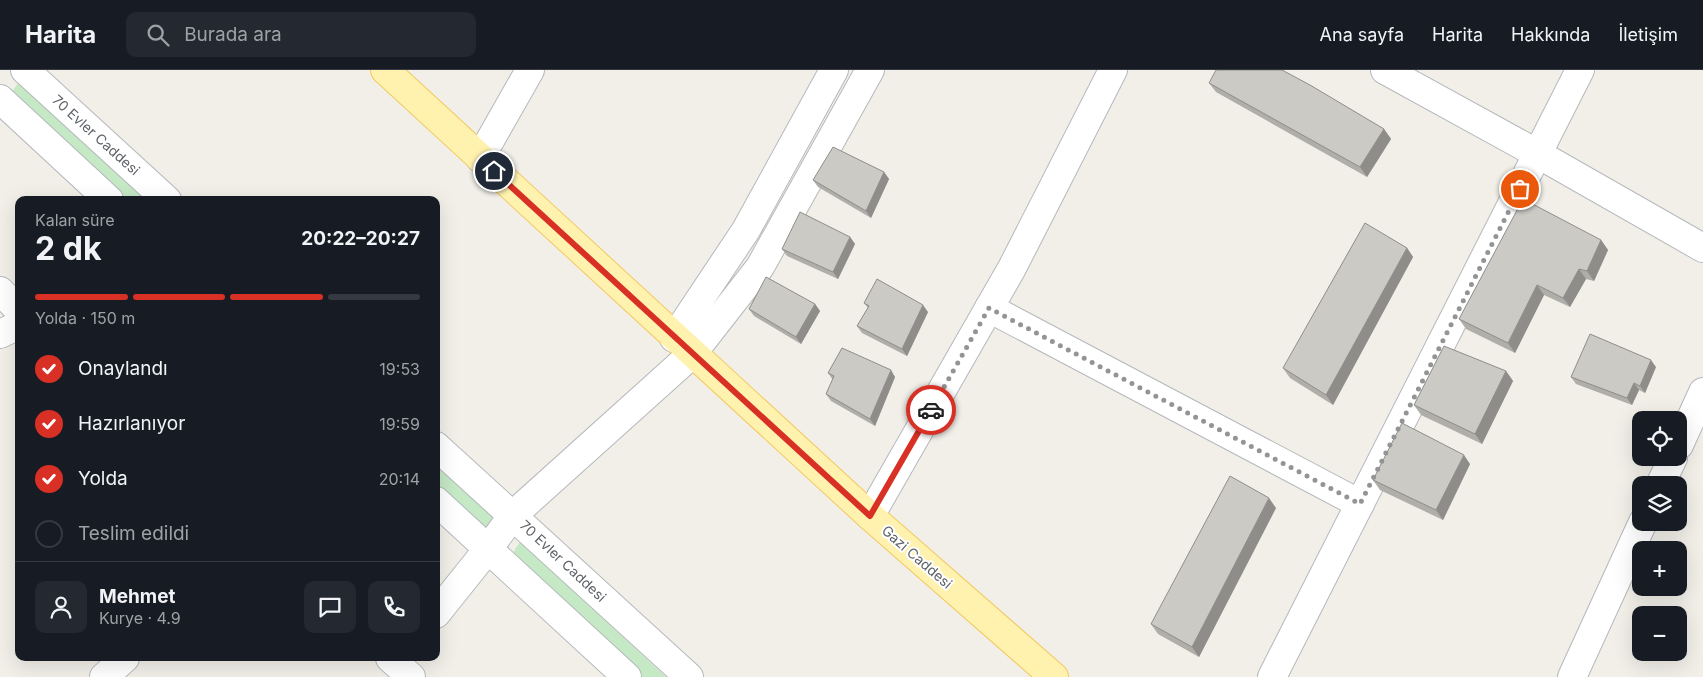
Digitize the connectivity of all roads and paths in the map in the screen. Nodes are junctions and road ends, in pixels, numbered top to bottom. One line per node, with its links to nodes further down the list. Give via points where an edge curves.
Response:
1 (25, 70): 13 (street, 70 Evler Caddesi)
2 (384, 70): 11 (main road, Gazi Caddesi)
3 (530, 70): 11 (street)
4 (834, 70): 20 (street)
5 (870, 70): 20 (street, via 760,267)
6 (1113, 70): 17 (street)
7 (1385, 70): 10 (street)
8 (1580, 70): 10 (street)
9 (0, 99): 12 (street)
10 (1538, 154): 14 (street); 24 (street)
11 (480, 158): 20 (main road, Gazi Caddesi)
12 (105, 196)
13 (163, 196)
14 (1703, 248)
15 (0, 291): 16 (street)
16 (15, 306)
17 (989, 308): 24 (street); 27 (street)
18 (15, 327): 19 (street)
19 (0, 334)
20 (683, 346): 26 (street); 27 (main road, Gazi Caddesi)
21 (1703, 392): 22 (street)
22 (1687, 427)
23 (440, 450): 26 (street, 70 Evler Caddesi)
24 (1360, 504): 36 (street)
25 (440, 505): 29 (street)
26 (513, 515): 29 (street); 34 (street, 70 Evler Caddesi)
27 (870, 516): 35 (main road, Gazi Caddesi)
28 (1639, 531): 37 (street)
29 (488, 549): 30 (street); 33 (street)
30 (440, 609)
31 (122, 661): 32 (street)
32 (104, 677)
33 (627, 677)
34 (689, 677)
35 (1054, 677)
36 (1272, 677)
37 (1572, 677)

